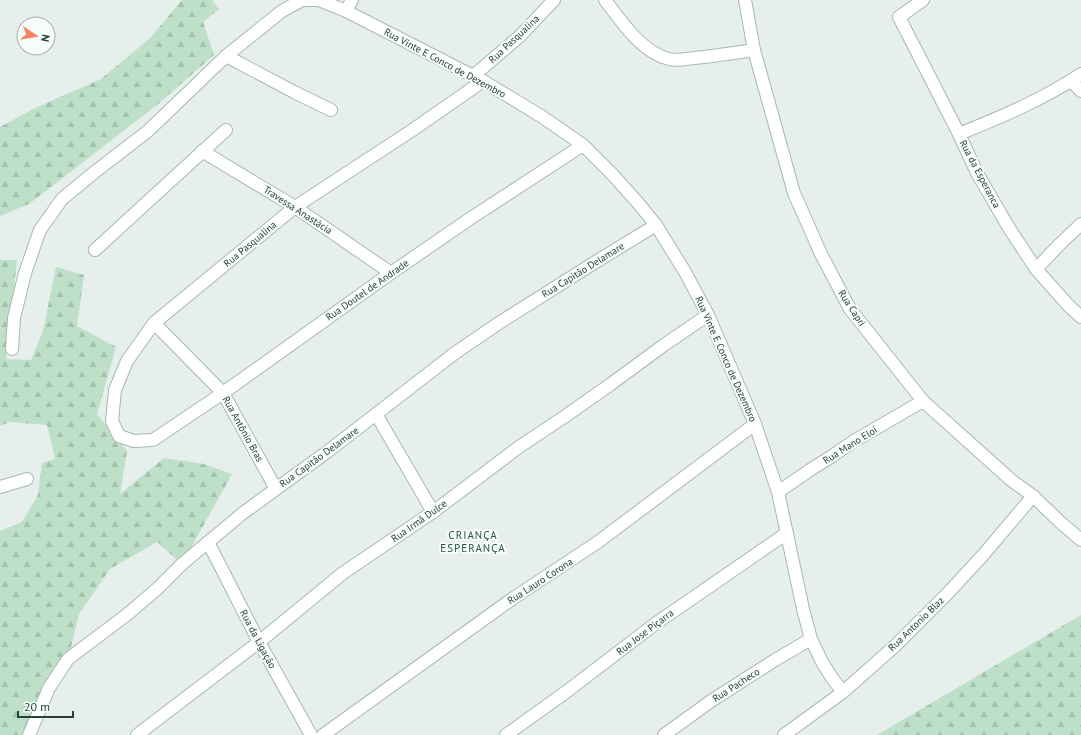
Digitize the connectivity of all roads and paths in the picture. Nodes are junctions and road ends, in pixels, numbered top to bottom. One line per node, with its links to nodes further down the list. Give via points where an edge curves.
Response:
1 (352, 0): 6 (street)
2 (554, 0): 10 (street, Rua Pasqualina)
3 (605, 0): 7 (street, via 644,46 670,59)
4 (745, 0): 7 (street, Rua Capri)
5 (923, 0): 14 (street, Rua da Esperanca, via 898,17)
6 (346, 11): 8 (street, Rua Vinte E Conco de Dezembro, via 319,0 302,0 282,11); 10 (street, Rua Vinte E Conco de Dezembro)
7 (754, 50): 28 (street, Rua Capri, via 794,193 821,254 850,309)
8 (226, 56): 12 (street); 26 (street, Rua Vinte E Conco de Dezembro, via 148,131 62,199 40,230 24,273 14,318)
9 (1076, 77): 11 (street); 14 (street, via 1000,118)
10 (478, 79): 15 (street, Rua Vinte E Conco de Dezembro, via 541,116); 17 (street, Rua Pasqualina, via 411,131)
11 (1081, 91)
12 (331, 110)
13 (226, 130): 16 (street)
14 (959, 134): 21 (street, Rua da Esperanca, via 977,173)
15 (583, 145): 19 (street, Rua Vinte E Conco de Dezembro); 22 (street, Rua Doutel de Andrade)
16 (202, 151): 17 (street, Travessa Anastácia); 20 (street)
17 (295, 206): 22 (street, Travessa Anastácia); 25 (street, Rua Pasqualina)
18 (1081, 224): 21 (street)
19 (656, 225): 23 (street, Rua Vinte E Conco de Dezembro); 29 (street, Rua Capitão Delamare, via 499,323 455,353)
20 (95, 250)
21 (1036, 269): 24 (street, Rua da Esperanca)
22 (391, 273): 27 (street, Rua Doutel de Andrade)
23 (708, 315): 30 (street, Rua Vinte E Conco de Dezembro); 37 (street, Rua Irmã Dulce, via 519,447)
24 (1081, 318)
25 (154, 323): 27 (street, Rua Antônio Bras); 31 (street, Rua Pasqualina, via 127,361 115,390 112,421 119,436 134,441)
26 (12, 349)
27 (223, 393): 31 (street, Rua Doutel de Andrade); 34 (street, Rua Antônio Bras)
28 (923, 401): 35 (street, Rua Mano Eloi, via 854,441); 36 (street, Rua Capri, via 1011,480)
29 (376, 414): 34 (street, Rua Capitão Delamare); 37 (street)
30 (756, 424): 35 (street, Rua Vinte E Conco de Dezembro); 47 (street, Rua Lauro Corona, via 598,542 512,599)
31 (153, 440)
32 (28, 480): 33 (street)
33 (0, 487)
34 (276, 489): 40 (street, Rua Capitão Delamare)
35 (778, 492): 38 (street, Rua Vinte E Conco de Dezembro)
36 (1033, 496): 39 (street, Rua Capri); 43 (street, Rua Antonio Blaz, via 948,593 896,645)
37 (433, 512): 42 (street, Rua Irmã Dulce, via 343,573)
38 (787, 533): 41 (street, Rua Vinte E Conco de Dezembro); 48 (street, Rua Jose Piçarra, via 655,624)
39 (1081, 540)
40 (208, 542): 42 (street, Rua da Ligação); 44 (street, Rua Capitão Delamare, via 129,613 68,659 49,688)
41 (811, 638): 43 (street, Rua Vinte E Conco de Dezembro, via 829,673); 49 (street, Rua Pacheco, via 711,700)
42 (259, 642): 45 (street, Rua Irmã Dulce); 46 (street, Rua da Ligação)
43 (843, 692): 50 (street, Rua Antonio Blaz)
44 (29, 735)
45 (137, 735)
46 (311, 735)
47 (323, 735)
48 (506, 735)
49 (664, 735)
50 (784, 735)

